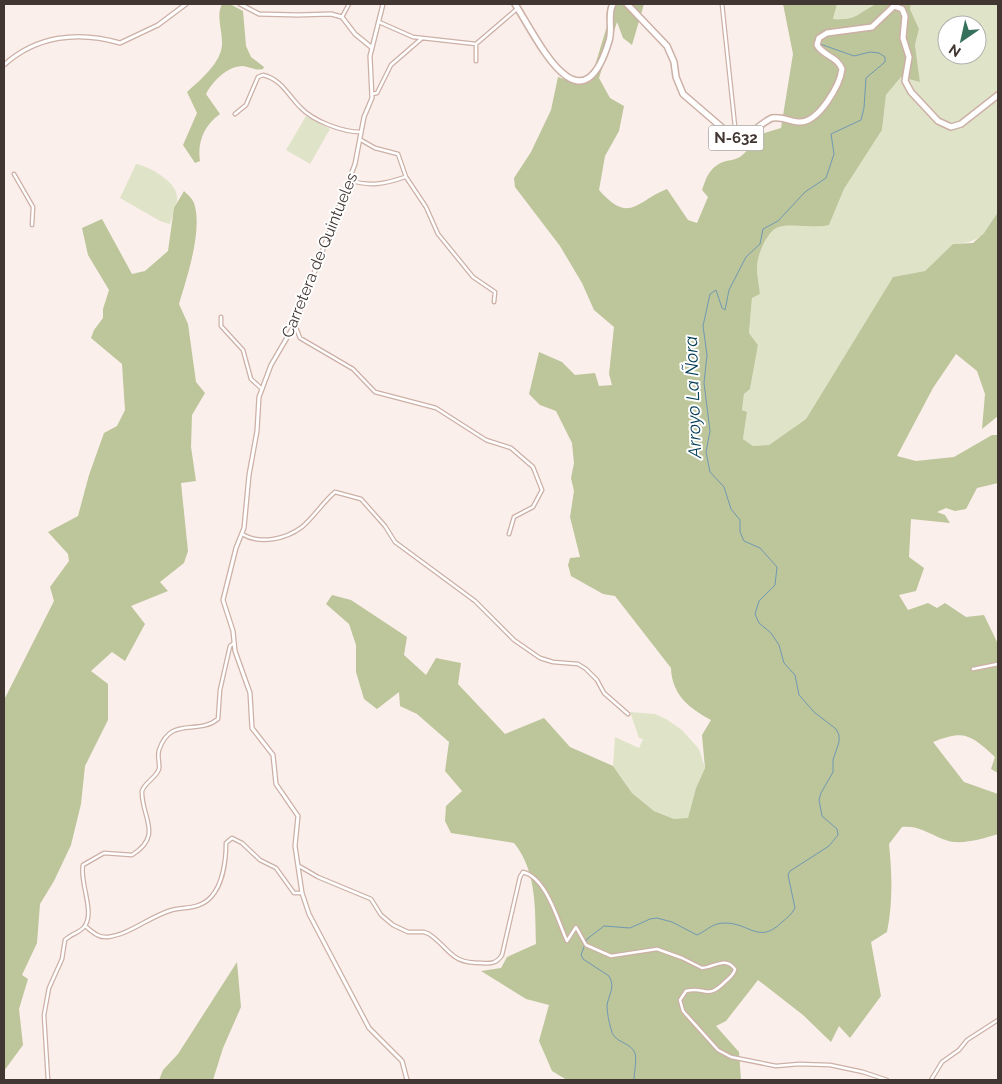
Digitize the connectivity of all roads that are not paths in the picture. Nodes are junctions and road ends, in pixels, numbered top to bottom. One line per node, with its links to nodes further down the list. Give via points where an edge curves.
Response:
1 (186, 4): 15 (street, via 158,25 120,43 97,37 56,38 23,49)
2 (240, 4): 9 (street, via 259,14 331,14)
3 (349, 4): 9 (street)
4 (383, 4): 10 (street, Carretera de Quintueles)
5 (614, 4): 8 (highway, via 607,47 592,77 582,81 574,81 560,72)
6 (626, 4): 20 (highway, N-632, via 667,46 684,94)
7 (722, 4): 20 (street)
8 (517, 6): 12 (street)
9 (342, 17): 13 (street, via 355,34)
10 (379, 22): 11 (street); 13 (street, Carretera de Quintueles)
11 (421, 39): 12 (street); 16 (street, via 391,65 376,93)
12 (476, 44): 14 (street)
13 (372, 47): 16 (street, Carretera de Quintueles)
14 (476, 61)
15 (4, 65)
16 (372, 94): 19 (street, Carretera de Quintueles)
17 (998, 95): 20 (highway, N-632, via 961,124 951,127 938,121 905,81 909,57 903,38 905,16 898,6 889,10 872,27 823,36 818,45 824,53 837,60 842,69 819,113 801,122 772,118 748,135)
18 (236, 114): 19 (street, via 246,105 258,76 263,75 274,79 301,109 314,117)
19 (362, 132): 21 (street, Carretera de Quintueles)
20 (736, 138)
21 (361, 140): 23 (street, via 375,148 398,154); 24 (street, Carretera de Quintueles)
22 (14, 174): 25 (street, via 32,207)
23 (406, 177): 24 (street, via 384,185 366,186); 26 (street, via 423,201 438,234 473,277 496,292)
24 (349, 180): 28 (street, Carretera de Quintueles)
25 (32, 224)
26 (494, 302)
27 (221, 317): 29 (street, via 221,326 243,350 251,379)
28 (295, 324): 29 (street, Carretera de Quintueles, via 271,365); 31 (street, via 300,338 352,369 374,392 436,408 486,440 508,446 524,457 535,469 542,490 533,507 514,517)
29 (262, 390): 30 (street, Carretera de Quintueles, via 257,404 258,431)
30 (242, 534): 32 (street, Carretera de Quintueles, via 223,595); 35 (street, via 262,540 285,536 302,527 335,492 361,499 395,542 475,601 514,640 546,660 578,664 593,675 604,693)
31 (509, 534)
32 (234, 643): 36 (street, Carretera de Quintueles, via 250,693 252,728 273,755 276,784 298,816 295,846); 38 (street, via 230,646 221,682 218,719 173,730 160,748 158,771 142,791 150,830 147,840 132,855 104,853 84,865 82,882 87,894)
33 (998, 664): 34 (street)
34 (973, 669)
35 (628, 714)
36 (300, 866): 37 (street, Carretera de Quintueles); 42 (street, via 371,899 386,921 408,932 429,934 460,962 479,963 493,963 502,955 520,877 526,872 544,891 563,927 566,940 576,926 584,944 611,956 656,949 702,968 721,962 733,966 734,975 716,992 692,990 684,993 680,1000 683,1011 718,1050 731,1057 776,1066 830,1065)
37 (302, 893): 38 (street, via 294,893 276,868 232,838 226,843 226,858 218,886 206,902 159,915 108,937 99,937); 41 (street, Carretera de Quintueles, via 315,928 350,995 372,1033 404,1064)
38 (85, 926): 40 (street, via 65,940 62,959 49,988 44,1015)
39 (998, 1020): 43 (street, via 942,1062)
40 (48, 1080)
41 (407, 1080)
42 (887, 1080)
43 (931, 1080)

